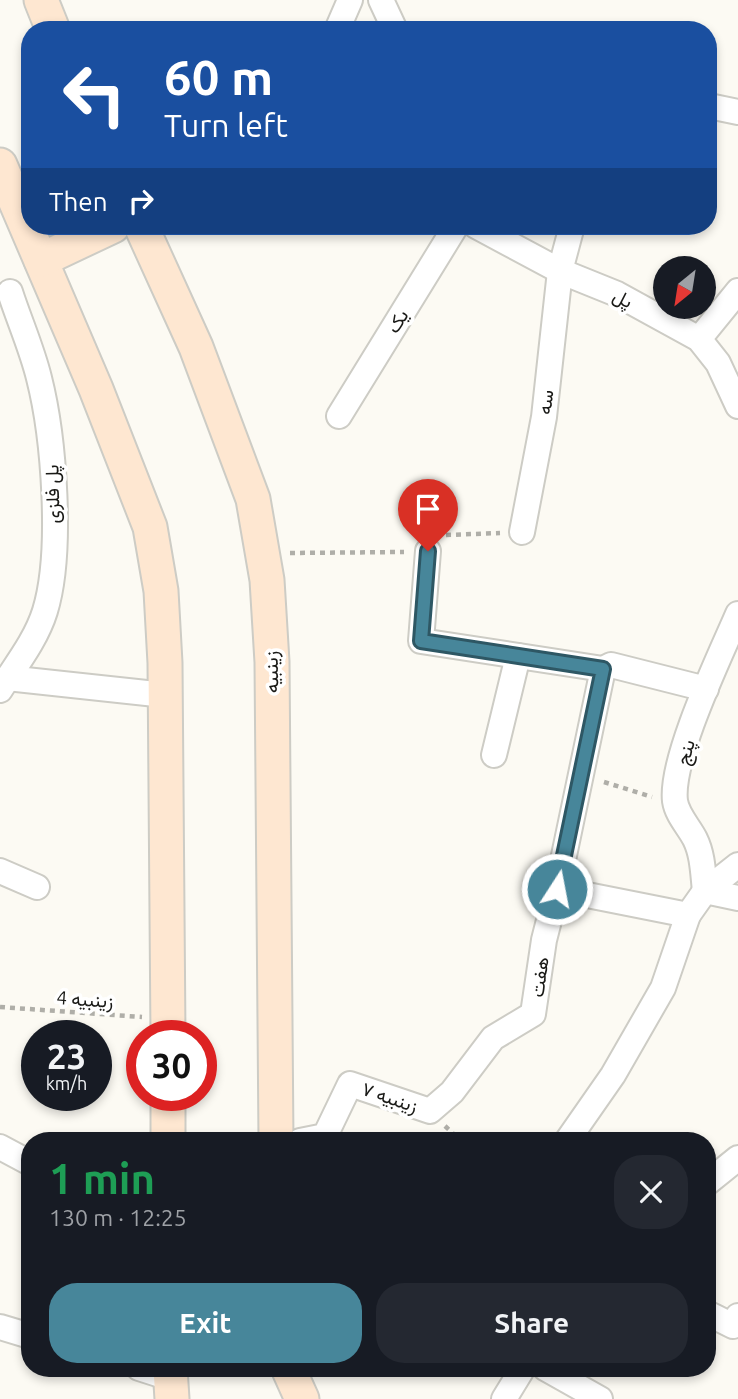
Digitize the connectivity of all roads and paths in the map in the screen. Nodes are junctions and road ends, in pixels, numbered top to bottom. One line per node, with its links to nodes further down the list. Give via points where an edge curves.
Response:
1 (41, 0): 4 (main road)
2 (350, 0): 5 (street)
3 (381, 0): 6 (street)
4 (49, 21)
5 (341, 21)
6 (391, 21)
7 (717, 108): 8 (street)
8 (738, 112)
9 (0, 164): 10 (main road)
10 (21, 213)
11 (30, 235): 17 (main road)
12 (94, 235): 17 (main road)
13 (145, 235): 26 (main road, زینبیه, via 196,347 253,499)
14 (450, 235): 23 (street, یک)
15 (495, 235): 18 (street, پل)
16 (570, 235): 18 (street, سه)
17 (41, 260): 20 (street); 32 (main road, via 150,527 161,591)
18 (560, 271): 21 (street, پل, via 617,294); 24 (street, سه, via 544,418)
19 (738, 291): 21 (street)
20 (5, 296): 30 (street, پل فلزی, via 39,376 53,467 53,540 44,613)
21 (699, 339): 22 (street, پل, via 718,363)
22 (738, 406)
23 (339, 416)
24 (522, 532): 25 (path, via 439,535)
25 (428, 551): 26 (path); 28 (street, via 421,641)
26 (263, 554): 49 (main road, زینبیه, via 272,662)
27 (738, 614): 31 (street, پنج)
28 (518, 656): 29 (street); 33 (street)
29 (603, 669): 31 (street, via 611,665); 34 (street, هفت)
30 (4, 684): 32 (street)
31 (706, 689): 35 (street, پنج, via 683,754)
32 (166, 695): 44 (main road)
33 (495, 755)
34 (580, 774): 35 (path); 39 (street, هفت)
35 (675, 805): 40 (street, via 698,848)
36 (738, 865): 40 (street)
37 (0, 871): 38 (street)
38 (37, 887)
39 (557, 889): 42 (street); 47 (street, هفت, via 533,1014 493,1038 452,1092)
40 (705, 891): 41 (street); 42 (street)
41 (738, 898)
42 (688, 915): 51 (street, via 663,988 613,1075)
43 (0, 1007): 45 (path, زینبیه 4)
44 (167, 1020)
45 (126, 1022)
46 (168, 1111): 48 (main road)
47 (430, 1111): 50 (street, زینبیه ۷, via 350,1084)
48 (168, 1132)
49 (276, 1132)
50 (328, 1132)
51 (573, 1132)
52 (0, 1147): 53 (street)
53 (21, 1158)
54 (738, 1158): 55 (street)
55 (716, 1176)
56 (738, 1316): 57 (street, via 733,1326)
57 (716, 1318)
58 (0, 1327): 59 (street)
59 (21, 1333)
60 (292, 1377): 63 (main road)
61 (517, 1377): 64 (street)
62 (561, 1377): 65 (street)
63 (302, 1399)
64 (504, 1399)
65 (600, 1399)

